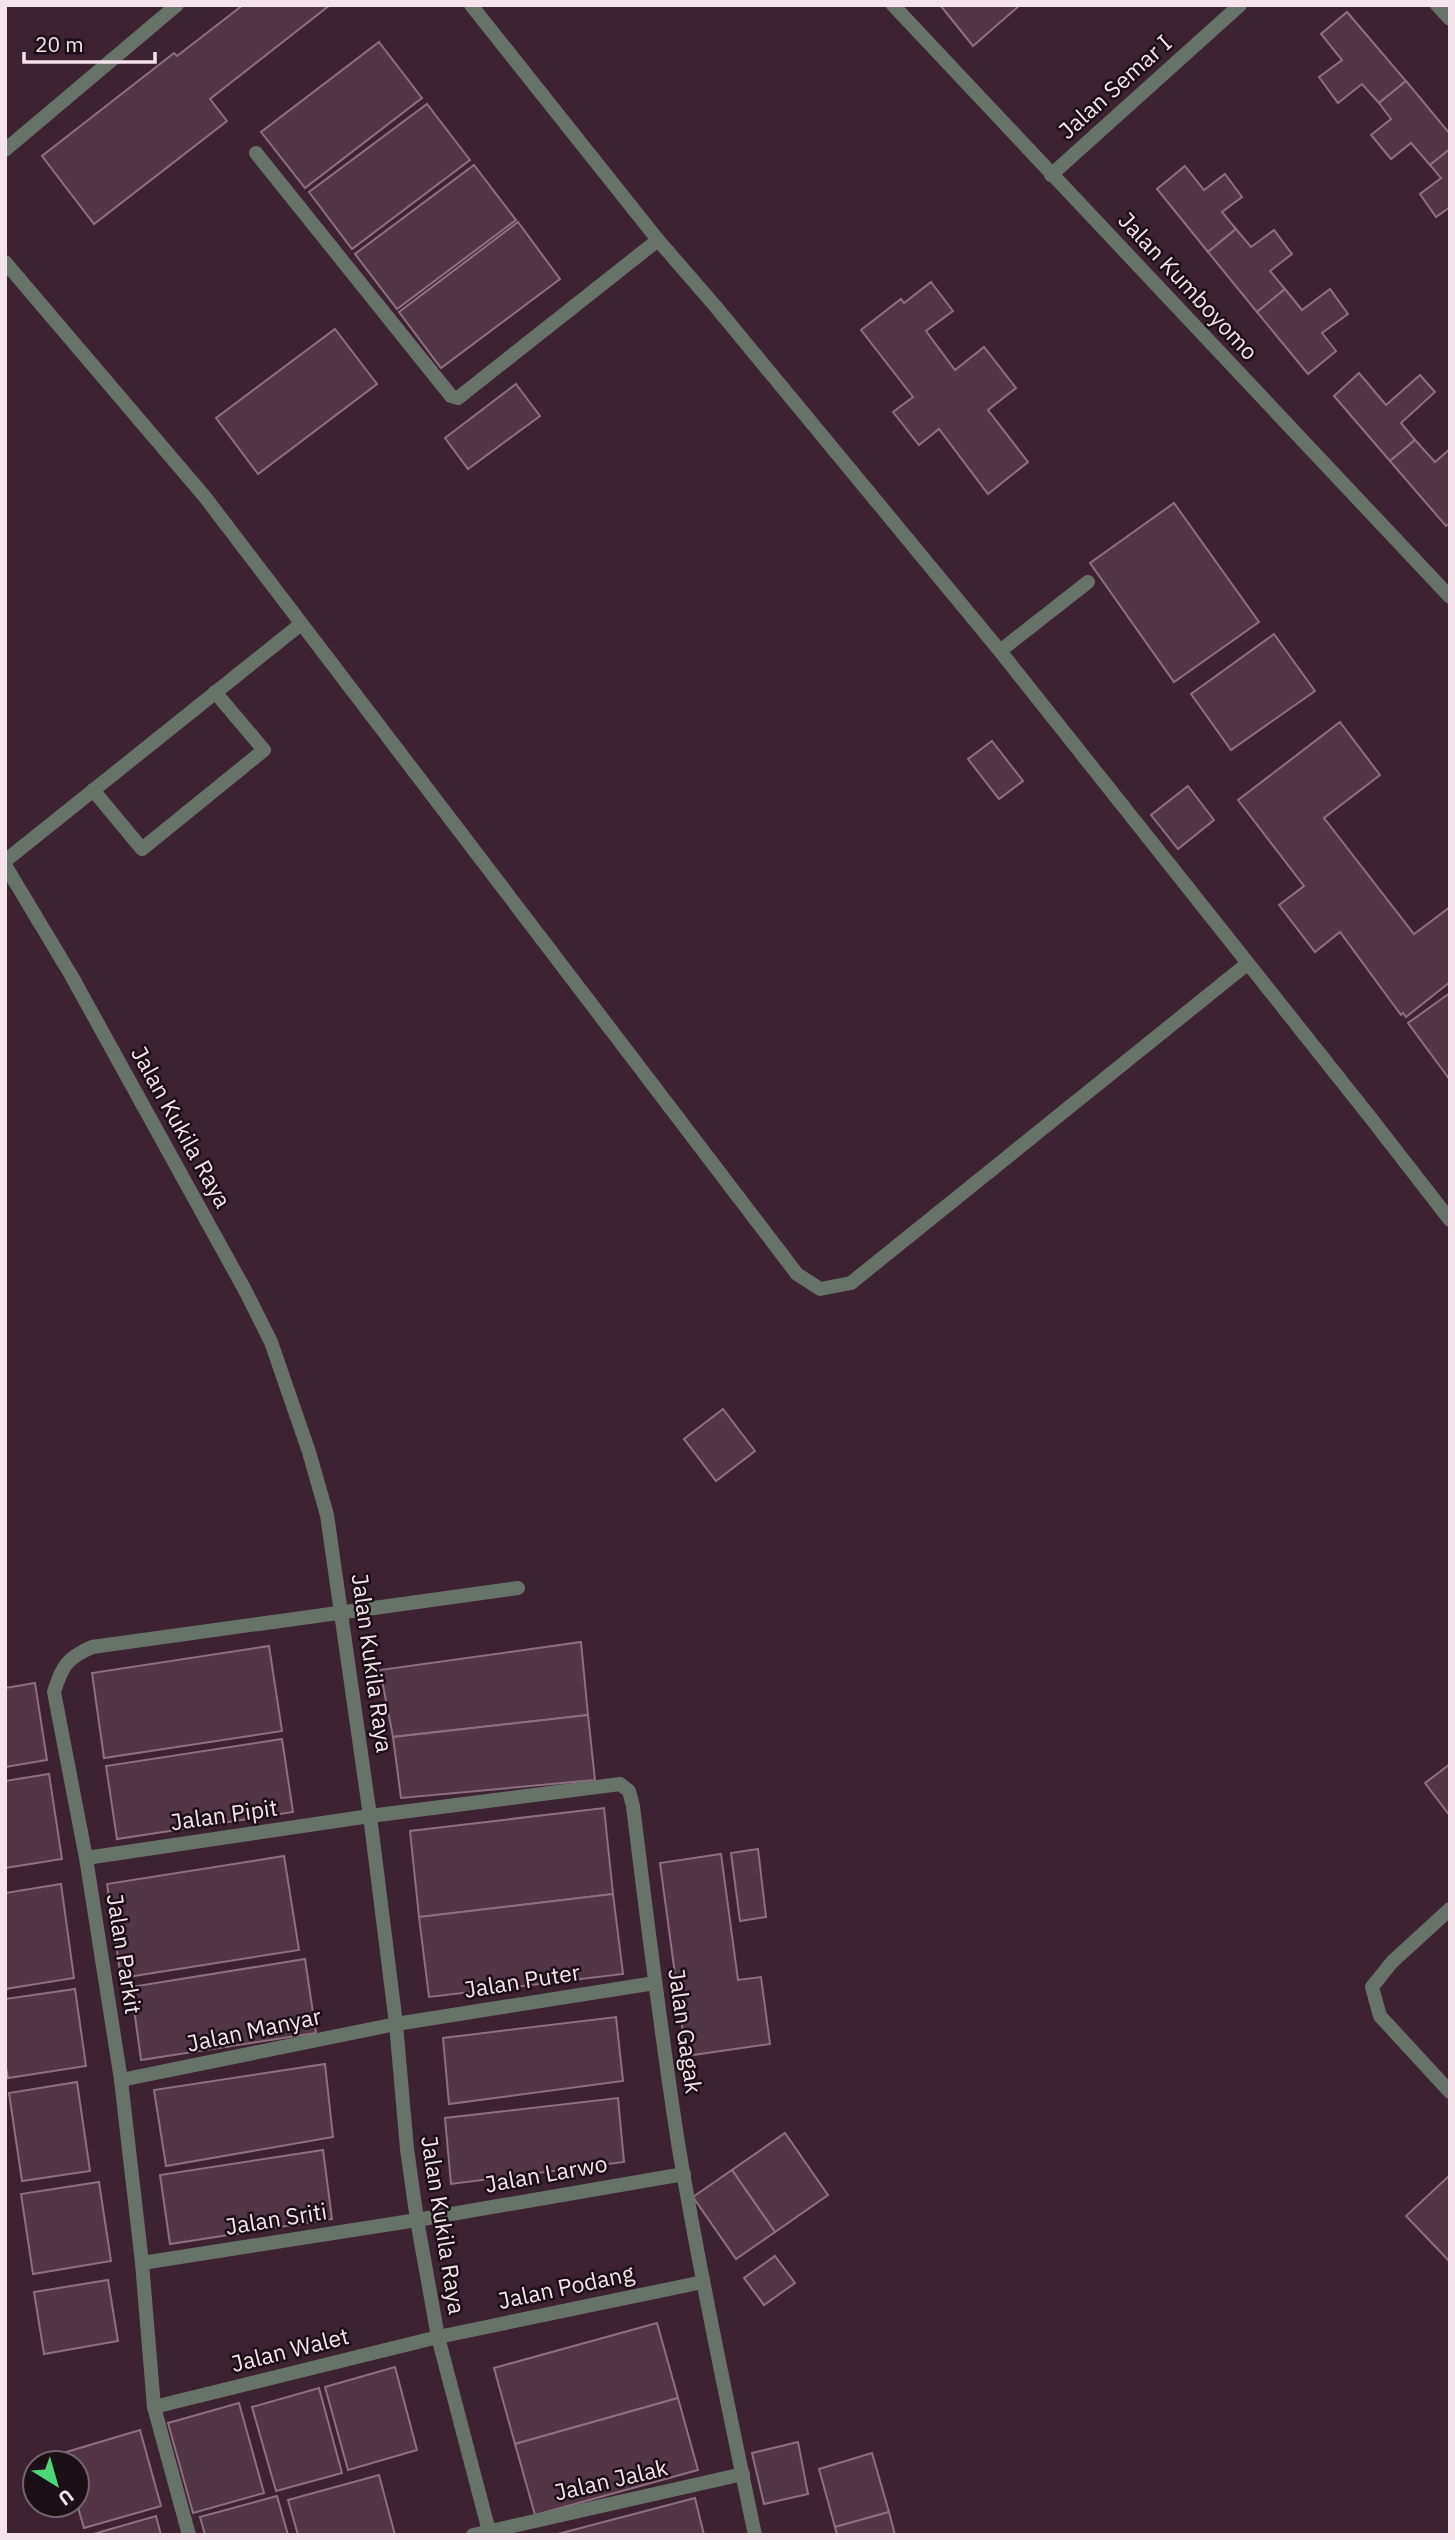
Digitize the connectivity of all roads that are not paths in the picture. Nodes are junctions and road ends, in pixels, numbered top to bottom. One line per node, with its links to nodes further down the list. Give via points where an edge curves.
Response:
1 (177, 5): 7 (street)
2 (471, 5): 10 (street)
3 (894, 5): 9 (street, Jalan Kumboyomo)
4 (1240, 5): 9 (street, Jalan Semar I)
5 (1437, 5): 6 (street)
6 (1450, 19)
7 (5, 150)
8 (256, 153): 10 (street, via 451,396 458,398)
9 (1051, 175): 13 (street, Jalan Kumboyomo)
10 (658, 240): 15 (street)
11 (5, 262): 14 (street, via 205,497)
12 (1087, 582): 15 (street)
13 (1450, 597)
14 (301, 624): 16 (street); 19 (street, via 797,1274 820,1289 851,1283)
15 (1000, 651): 19 (street)
16 (215, 692): 17 (street); 17 (street, via 264,750 142,849)
17 (93, 790): 18 (street)
18 (5, 863): 22 (street, Jalan Kukila Raya, via 78,987 271,1342 327,1516)
19 (1247, 964): 20 (street)
20 (1450, 1220)
21 (518, 1588): 22 (street, Jalan Parkit)
22 (342, 1613): 23 (street, Jalan Kukila Raya); 24 (street, Jalan Parkit, via 92,1647 73,1656 61,1670 54,1692)
23 (370, 1816): 24 (street, Jalan Pipit); 26 (street, Jalan Gagak, via 620,1784 629,1791 634,1806); 27 (street, Jalan Kukila Raya)
24 (86, 1858): 28 (street, Jalan Parkit)
25 (1450, 1909): 29 (street, via 1392,1962 1372,1987 1380,2015)
26 (654, 1983): 27 (street, Jalan Puter); 30 (street, Jalan Gagak)
27 (396, 2024): 28 (street, Jalan Manyar); 31 (street, Jalan Kukila Raya)
28 (121, 2080): 32 (street, Jalan Parkit)
29 (1450, 2092)
30 (684, 2174): 31 (street, Jalan Larwo); 33 (street, Jalan Gagak)
31 (417, 2220): 32 (street, Jalan Sriti); 34 (street, Jalan Kukila Raya)
32 (142, 2263): 35 (street, Jalan Parkit)
33 (703, 2282): 34 (street, Jalan Podang); 36 (street, Jalan Gagak)
34 (438, 2337): 35 (street, Jalan Walet); 37 (street, Jalan Kukila Raya)
35 (154, 2407): 38 (street, Jalan Parkit)
36 (743, 2474): 37 (street, Jalan Jalak); 40 (street, Jalan Gagak)
37 (489, 2533): 39 (street, Jalan Jalak)
38 (189, 2535)
39 (473, 2535)
40 (755, 2535)

